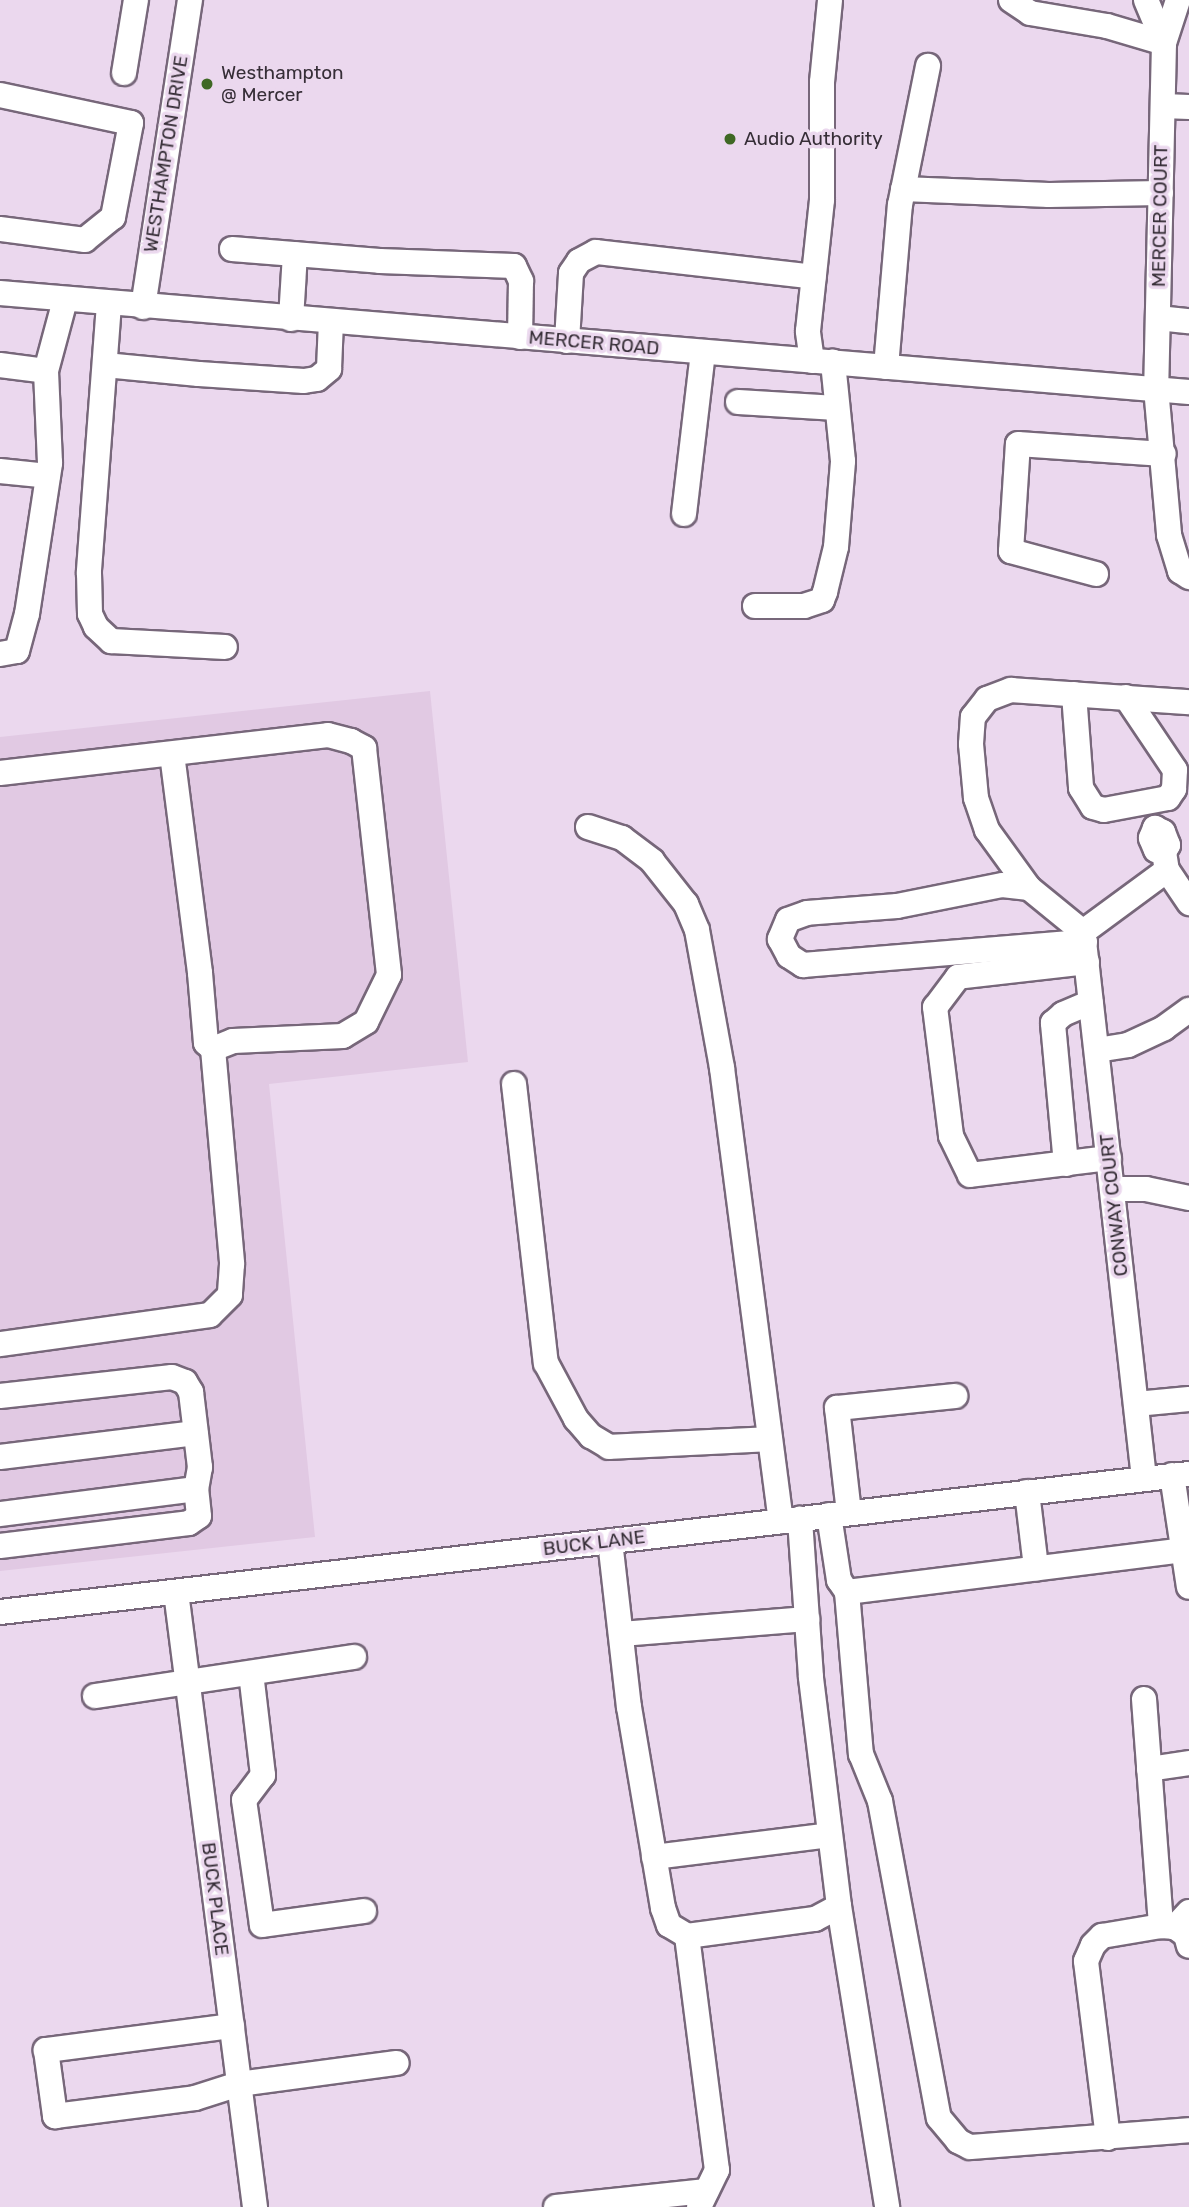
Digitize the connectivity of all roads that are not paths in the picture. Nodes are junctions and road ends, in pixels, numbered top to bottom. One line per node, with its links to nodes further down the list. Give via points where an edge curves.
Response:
1 (136, 0): 10 (street)
2 (190, 0): 15 (street, WESTHAMPTON DRIVE)
3 (831, 0): 21 (street, via 822,82 822,200)
4 (1011, 0): 7 (street, via 1030,13)
5 (1146, 0): 8 (street)
6 (1178, 0): 8 (street)
7 (1072, 9): 8 (street, via 1107,26)
8 (1164, 43): 12 (street, MERCER COURT)
9 (928, 66): 16 (street)
10 (124, 73)
11 (0, 95): 14 (street)
12 (1163, 106): 13 (street); 17 (street, MERCER COURT)
13 (1189, 107)
14 (131, 123): 15 (street); 18 (street, via 113,218 85,240)
15 (170, 127): 25 (street, WESTHAMPTON DRIVE)
16 (903, 189): 17 (street, via 1049,195); 36 (street)
17 (1161, 193): 26 (street, MERCER COURT)
18 (0, 229)
19 (232, 249): 20 (street)
20 (295, 254): 27 (street); 30 (street, via 514,266 521,281)
21 (814, 276): 31 (street, via 596,253 579,261 571,273); 33 (street, via 808,331)
22 (0, 293): 23 (street, MERCER ROAD)
23 (65, 300): 24 (street, MERCER ROAD); 37 (street)
24 (109, 304): 25 (street, MERCER ROAD); 35 (street)
25 (143, 307): 27 (street, MERCER ROAD)
26 (1157, 318): 28 (street); 38 (street, MERCER COURT)
27 (291, 319): 29 (street, MERCER ROAD)
28 (1189, 321)
29 (331, 322): 30 (street, MERCER ROAD); 35 (street, via 329,369 317,379)
30 (520, 337): 31 (street, MERCER ROAD)
31 (567, 341): 32 (street, MERCER ROAD)
32 (703, 352): 33 (street, MERCER ROAD); 45 (street)
33 (822, 361): 36 (street, MERCER ROAD); 41 (street)
34 (0, 365): 37 (street)
35 (105, 365): 49 (street, via 90,614 111,642)
36 (886, 367): 38 (street, MERCER ROAD)
37 (46, 371): 44 (street)
38 (1156, 388): 39 (street, MERCER ROAD); 42 (street, MERCER COURT)
39 (1189, 391)
40 (738, 402): 41 (street)
41 (837, 408): 48 (street, via 844,461 836,547 822,600 804,606)
42 (1164, 454): 46 (street, via 1018,444 1011,551); 47 (street, MERCER COURT, via 1169,535 1180,571)
43 (0, 471): 44 (street)
44 (48, 475): 50 (street, via 27,614 17,651)
45 (684, 514)
46 (1096, 574)
47 (1189, 577)
48 (755, 607)
49 (225, 647)
50 (0, 654)
51 (1074, 694): 52 (street); 56 (street, via 1081,788 1087,800 1104,810); 59 (street, via 1011,690 986,699 973,716 976,797 987,830)
52 (1126, 697): 53 (street); 56 (street, via 1165,753 1177,779 1168,798)
53 (1189, 702)
54 (172, 754): 55 (street); 64 (street, via 206,1043); 64 (street, via 328,735 364,748 389,975 366,1022 343,1036 233,1041)
55 (0, 773)
56 (1147, 802): 58 (street, via 1155,828 1163,832 1168,845)
57 (588, 827): 77 (street, via 622,838 652,861 686,904 696,930 722,1068)
58 (1165, 861): 60 (street); 61 (street)
59 (1029, 888): 61 (street); 61 (street, via 1002,885 897,905 807,913 788,920 780,939 789,956 803,965)
60 (1189, 903)
61 (1085, 946): 62 (street, CONWAY COURT); 68 (street, via 958,977 935,1007 951,1136 970,1175)
62 (1091, 1002): 65 (street, CONWAY COURT); 68 (street, via 1053,1023)
63 (1189, 1010): 65 (street, via 1128,1045)
64 (213, 1049): 71 (street, via 232,1264 230,1295 209,1315)
65 (1097, 1051): 67 (street, CONWAY COURT)
66 (514, 1084): 77 (street, via 546,1363 576,1419 609,1447)
67 (1109, 1158): 68 (street); 69 (street, CONWAY COURT)
68 (1066, 1164)
69 (1112, 1189): 70 (street, via 1146,1189); 75 (street, CONWAY COURT)
70 (1189, 1198)
71 (0, 1345)
72 (0, 1396): 76 (street, via 172,1377 185,1382 191,1392)
73 (955, 1396): 84 (street, via 837,1408)
74 (1189, 1399): 75 (street)
75 (1136, 1404): 80 (street, CONWAY COURT)
76 (196, 1433): 78 (street); 81 (street, via 200,1467)
77 (770, 1439): 85 (street)
78 (0, 1457)
79 (1181, 1474): 80 (street, BUCK LANE); 88 (street)
80 (1144, 1478): 82 (street, BUCK LANE)
81 (196, 1489): 83 (street); 87 (street, via 199,1516 189,1524)
82 (1027, 1492): 84 (street, BUCK LANE); 89 (street)
83 (0, 1514)
84 (839, 1514): 85 (street, BUCK LANE); 92 (street, via 839,1580)
85 (791, 1520): 86 (street, BUCK LANE); 94 (street)
86 (610, 1541): 91 (street, BUCK LANE); 95 (street)
87 (0, 1546)
88 (1183, 1550): 89 (street); 90 (street)
89 (1036, 1568): 92 (street)
90 (1189, 1587)
91 (176, 1592): 93 (street, BUCK LANE); 98 (street, BUCK PLACE)
92 (847, 1592): 115 (street, via 861,1754 880,1801 939,2118 958,2141 970,2147)
93 (0, 1612)
94 (807, 1619): 95 (street); 105 (street)
95 (621, 1634): 106 (street)
96 (354, 1657): 97 (street)
97 (251, 1673): 98 (street); 103 (street, via 263,1774)
98 (188, 1683): 99 (street); 104 (street, BUCK PLACE)
99 (95, 1696)
100 (1144, 1699): 102 (street)
101 (1189, 1763): 102 (street)
102 (1149, 1769): 109 (street)
103 (244, 1800): 104 (street); 108 (street, via 262,1925)
104 (203, 1803): 111 (street, BUCK PLACE)
105 (830, 1835): 106 (street); 107 (street)
106 (654, 1857): 110 (street, via 669,1925)
107 (839, 1906): 110 (street, via 815,1919); 120 (street)
108 (363, 1911)
109 (1179, 1928): 115 (street, via 1102,1936 1086,1961)
110 (687, 1936): 116 (street, via 717,2170)
111 (232, 2026): 113 (street, BUCK PLACE); 113 (street, via 46,2050 55,2116 195,2098)
112 (397, 2063): 113 (street)
113 (239, 2084): 118 (street, BUCK PLACE)
114 (1189, 2130): 115 (street)
115 (1108, 2138)
116 (702, 2199): 117 (street)
117 (587, 2205): 119 (street)
118 (255, 2207)
119 (556, 2207)
120 (887, 2207)

